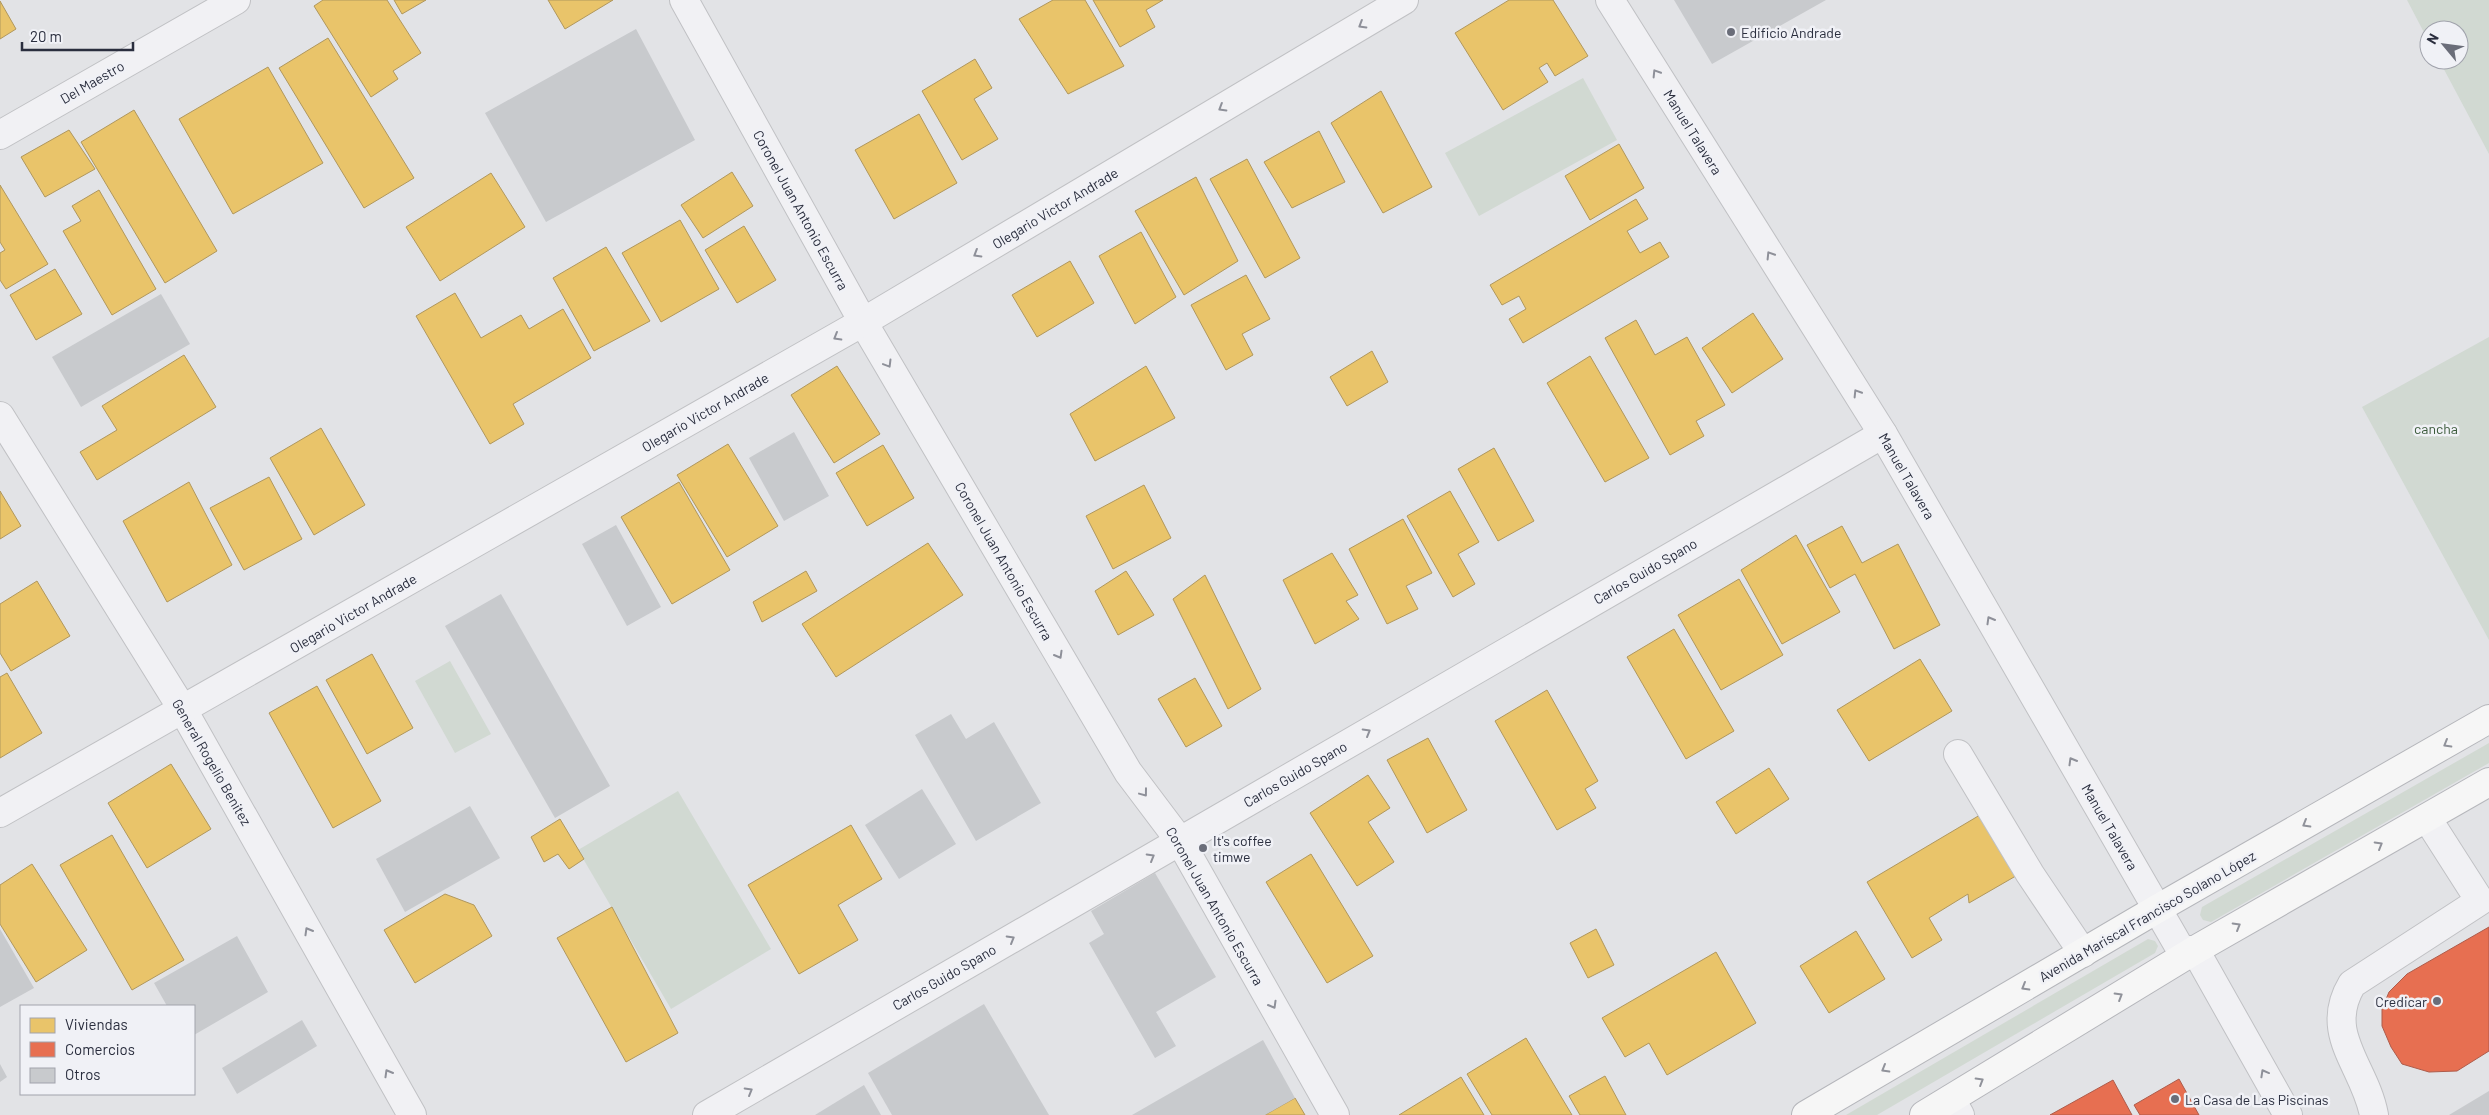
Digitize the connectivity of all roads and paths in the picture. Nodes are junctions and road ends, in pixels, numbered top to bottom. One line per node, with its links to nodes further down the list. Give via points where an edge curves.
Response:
1 (236, 0): 5 (street, Del Maestro)
2 (684, 0): 6 (street, Coronel Juan Antonio Escurra)
3 (1404, 0): 6 (street, Olegario Victor Andrade, one-way to 6)
4 (1610, 0): 8 (street, Manuel Talavera, one-way to 4)
5 (0, 135)
6 (863, 322): 9 (street, Olegario Victor Andrade, one-way to 9); 15 (street, Coronel Juan Antonio Escurra, one-way to 15, via 1128,772)
7 (0, 416): 9 (street, General Rogelio Benitez)
8 (1883, 434): 15 (street, Carlos Guido Spano, one-way to 8); 17 (street, Manuel Talavera, one-way to 8)
9 (183, 710): 13 (street, Olegario Victor Andrade); 21 (street, General Rogelio Benitez, one-way to 9)
10 (2489, 719): 17 (highway, Avenida Mariscal Francisco Solano López, one-way to 17)
11 (1958, 754): 19 (street, via 2030,874)
12 (2489, 782): 14 (highway)
13 (0, 813)
14 (2427, 818): 16 (street); 18 (highway, one-way to 14)
15 (1180, 841): 22 (street, Carlos Guido Spano, one-way to 15); 23 (street, Coronel Juan Antonio Escurra, one-way to 23)
16 (2484, 898): 27 (street, via 2352,984 2344,998 2340,1018 2345,1040 2371,1097)
17 (2157, 909): 18 (street, Manuel Talavera, via 2181,950); 19 (highway, Avenida Mariscal Francisco Solano López)
18 (2195, 950): 20 (highway, one-way to 18); 26 (street, one-way to 18)
19 (2083, 953): 24 (highway, Avenida Mariscal Francisco Solano López, one-way to 24)
20 (1956, 1107): 25 (highway)
21 (412, 1115)
22 (707, 1115)
23 (1335, 1115)
24 (1806, 1115)
25 (1924, 1115)
26 (2288, 1115)
27 (2374, 1115)

